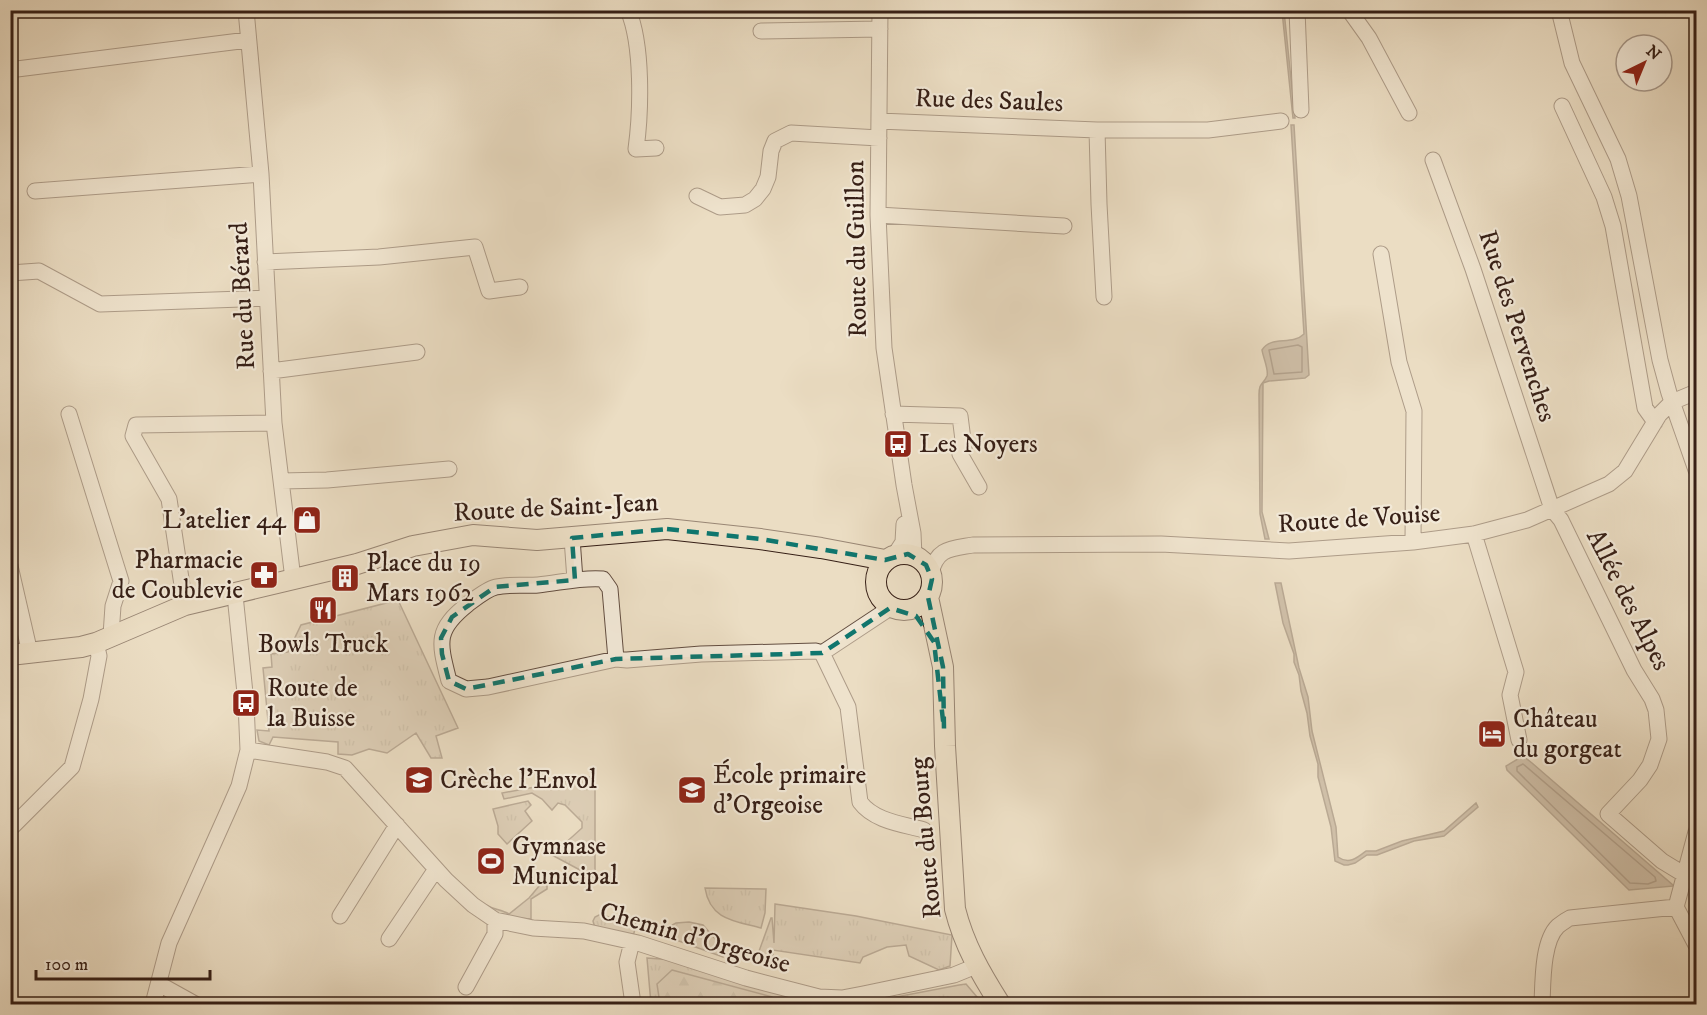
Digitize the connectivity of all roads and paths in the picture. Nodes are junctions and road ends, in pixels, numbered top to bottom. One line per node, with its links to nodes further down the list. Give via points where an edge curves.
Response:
1 (246, 10): 9 (street, Rue du Bérard)
2 (628, 10): 18 (street, via 638,59 640,119 636,150)
3 (880, 10): 7 (street, Route du Guillon)
4 (1297, 10): 12 (street)
5 (1350, 10): 13 (street)
6 (1559, 10): 34 (street, via 1572,63 1618,159 1629,196 1660,360)
7 (880, 29): 8 (street); 14 (street, Route du Guillon)
8 (761, 31)
9 (248, 40): 10 (street); 20 (street, Rue du Bérard)
10 (17, 69)
11 (1562, 106): 37 (street, via 1604,196 1613,226 1645,408)
12 (1301, 110)
13 (1408, 113)
14 (879, 121): 16 (street, Rue des Saules); 17 (street, Route du Guillon)
15 (1281, 121): 16 (street, Rue des Saules, via 1208,130)
16 (1097, 130): 29 (street, Rue des Saules)
17 (879, 138): 22 (street, via 791,133 775,141 768,177 755,199 745,205 720,207); 23 (street, Route du Guillon)
18 (656, 148)
19 (1433, 160): 44 (street, Rue des Pervenches)
20 (261, 174): 21 (street); 26 (street, Rue du Bérard)
21 (35, 191)
22 (697, 196)
23 (878, 215): 24 (street); 36 (street, Route du Guillon, via 884,348)
24 (1064, 226)
25 (1381, 254): 48 (street, via 1399,362 1414,411)
26 (265, 262): 28 (street, via 380,257 475,247 489,291); 30 (street, Rue du Bérard)
27 (10, 273): 30 (street, via 39,271 100,304)
28 (520, 287)
29 (1104, 297)
30 (267, 298): 32 (street, Rue du Bérard)
31 (417, 352): 32 (street)
32 (271, 371): 38 (street, Rue du Bérard)
33 (1696, 392): 34 (street, Route de Vouise)
34 (1672, 402): 37 (street, Route de Vouise); 40 (street)
35 (69, 414): 59 (street, via 121,581)
36 (893, 414): 42 (street, Route du Guillon); 43 (street, via 960,416 964,448 960,454)
37 (1655, 422): 44 (street, Route de Vouise, via 1625,471 1609,484)
38 (274, 423): 41 (street, Rue du Bérard); 57 (street, via 136,425 133,436 169,499)
39 (449, 469): 41 (street)
40 (1696, 470)
41 (281, 481): 52 (street, Rue du Bérard)
42 (904, 485): 49 (street, Route du Guillon, via 905,534); 50 (street, Route du Guillon)
43 (979, 487)
44 (1552, 509): 45 (street, Route de Vouise); 72 (street, Allée des Alpes, via 1656,710 1659,739 1650,765 1608,814 1662,861)
45 (1474, 534): 48 (street, Route de Vouise); 65 (street, via 1516,672 1510,694)
46 (572, 538): 47 (main road, Route de Saint-Jean, via 667,529); 52 (main road, Route de Saint-Jean, via 537,540 473,535 413,546); 54 (street)
47 (760, 538): 49 (main road, Route de Saint-Jean); 53 (main road, Route de Saint-Jean, via 851,565)
48 (1413, 542): 50 (street, Route de Vouise, via 1289,551 1161,544 973,545 948,550 933,563)
49 (890, 558): 50 (main road, via 908,554); 53 (main road, via 878,569)
50 (921, 562): 56 (main road, via 932,585)
51 (10, 566): 60 (street)
52 (293, 579): 55 (main road, Route de Saint-Jean)
53 (875, 579): 58 (main road, via 878,596)
54 (575, 580): 63 (street, via 603,579 610,589); 63 (street, via 495,587 452,617 441,638 449,681 466,689 488,687)
55 (235, 595): 57 (main road, Route de Saint-Jean); 66 (street)
56 (928, 597): 58 (main road, via 916,608); 64 (main road, Route du Bourg, via 943,667)
57 (185, 605): 59 (main road, Route de Saint-Jean)
58 (899, 609): 61 (street); 64 (main road, Route du Bourg, via 926,626 934,642)
59 (104, 639): 60 (main road, Route de Saint-Jean, via 81,647); 68 (street, via 72,767)
60 (30, 653): 62 (main road, Route de Saint-Jean)
61 (822, 653): 63 (street, via 773,651); 69 (street, via 848,707 860,802 888,821)
62 (10, 655)
63 (616, 659)
64 (945, 729): 79 (main road, Route du Bourg, via 955,909)
65 (1519, 740)
66 (248, 750): 67 (street, Chemin d'Orgeoise, via 345,768); 80 (street, via 228,811 169,943)
67 (397, 825): 71 (street, Chemin d'Orgeoise); 74 (street)
68 (10, 829)
69 (924, 830)
70 (1696, 832): 72 (street)
71 (436, 869): 75 (street, Chemin d'Orgeoise, via 473,905); 76 (street)
72 (1685, 875): 73 (street)
73 (1676, 907): 78 (street); 86 (street, via 1570,918 1557,927 1550,938 1544,966)
74 (340, 916)
75 (495, 920): 77 (street, Chemin d'Orgeoise, via 533,928 584,931); 81 (street, via 495,934)
76 (389, 939)
77 (632, 942): 79 (street, Chemin d'Orgeoise, via 819,997 863,994 954,975); 84 (street, via 627,962)
78 (1696, 945)
79 (976, 966): 85 (main road, Route du Bourg)
80 (159, 984): 82 (street); 83 (street)
81 (466, 987)
82 (153, 1005)
83 (195, 1005)
84 (633, 1005)
85 (1000, 1005)
86 (1542, 1005)

